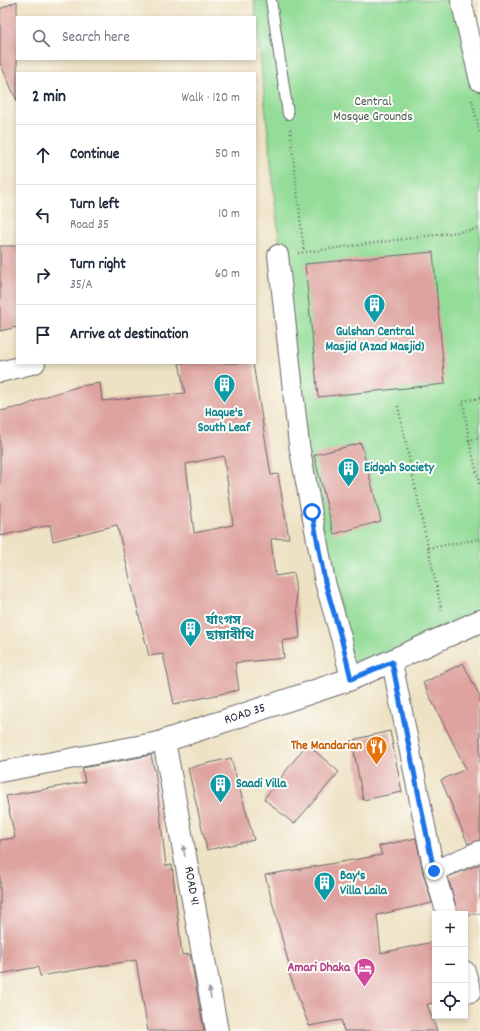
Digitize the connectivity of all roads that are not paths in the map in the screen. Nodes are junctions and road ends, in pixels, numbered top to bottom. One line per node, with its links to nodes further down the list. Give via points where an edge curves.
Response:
1 (271, 0): 4 (lane)
2 (461, 0): 3 (street)
3 (480, 81)
4 (288, 114)
5 (278, 255): 10 (street, via 299,445 325,582)
6 (31, 364): 7 (street)
7 (0, 372)
8 (480, 622): 9 (main road, ROAD 35)
9 (392, 662): 10 (main road, ROAD 35); 14 (street)
10 (351, 679): 11 (main road, ROAD 35)
11 (164, 741): 12 (street, ROAD 35); 18 (main road, ROAD 41, one-way to 11)
12 (0, 772)
13 (480, 851): 14 (street)
14 (434, 871): 15 (street)
15 (446, 911)
16 (468, 982): 17 (street)
17 (471, 992)
18 (217, 1031)

